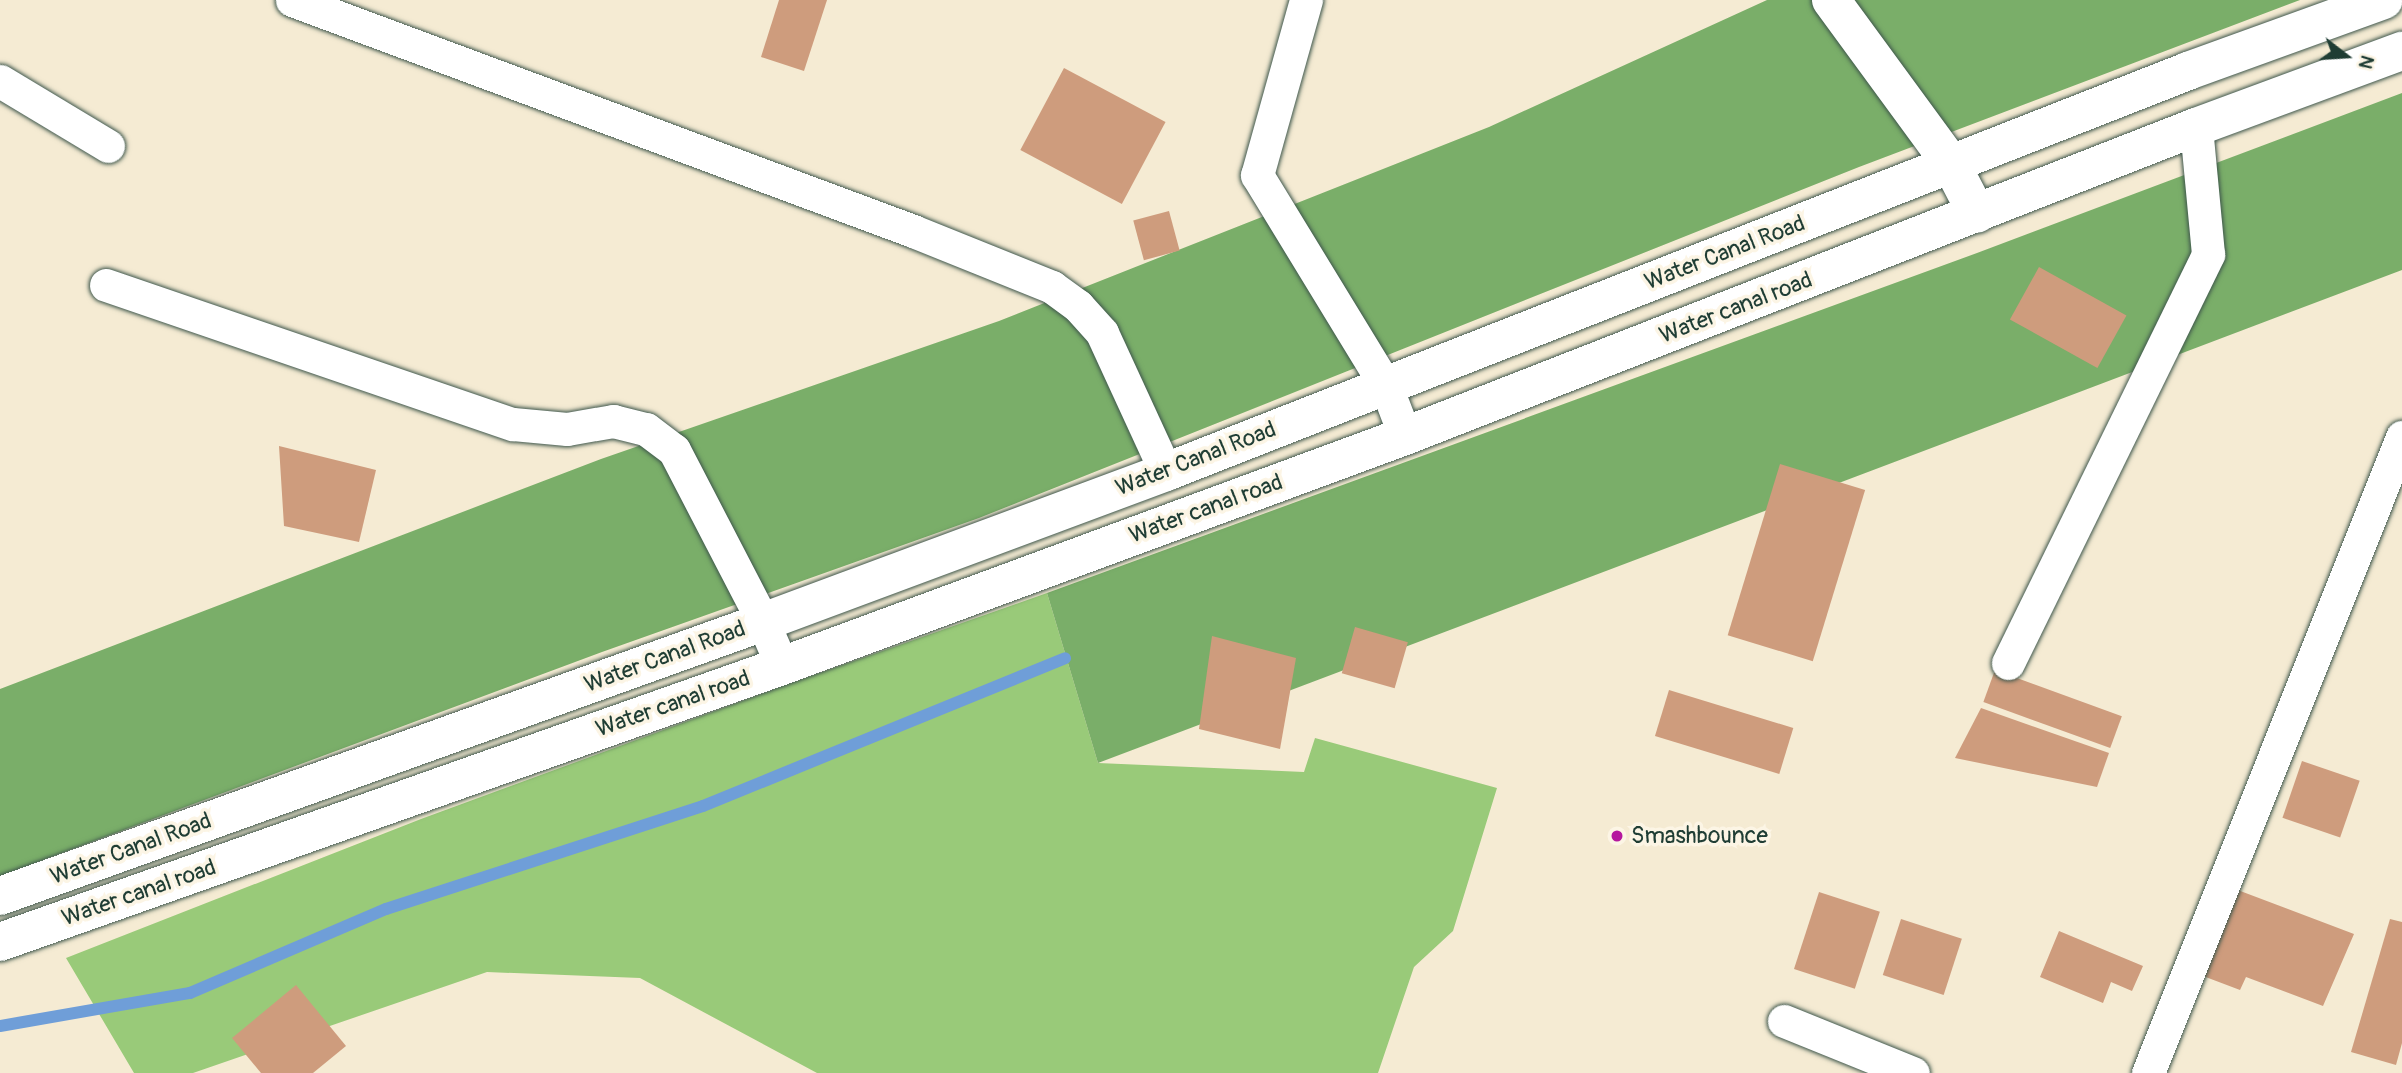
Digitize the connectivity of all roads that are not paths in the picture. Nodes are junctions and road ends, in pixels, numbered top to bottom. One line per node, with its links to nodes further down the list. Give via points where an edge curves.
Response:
1 (292, 0): 15 (street, via 1052,286 1102,332)
2 (1306, 0): 12 (street, via 1257,175)
3 (1831, 0): 9 (main road)
4 (2384, 0): 9 (main road, Water Canal Road)
5 (2402, 51): 7 (main road, Water canal road)
6 (0, 81): 8 (street)
7 (2196, 127): 10 (main road, Water canal road); 17 (street, via 2208,254)
8 (108, 146)
9 (1951, 164): 10 (main road); 12 (main road, Water Canal Road)
10 (1977, 214): 13 (main road, Water canal road)
11 (106, 285): 16 (street, via 513,424 567,429 613,422 646,429 674,450)
12 (1386, 386): 13 (street); 15 (main road, Water Canal Road)
13 (1405, 436): 18 (main road, Water canal road)
14 (2402, 437): 23 (street)
15 (1166, 472): 16 (main road, Water Canal Road)
16 (764, 622): 18 (street); 19 (main road, Water Canal Road)
17 (2008, 663)
18 (782, 666): 20 (main road, Water canal road)
19 (0, 896)
20 (0, 942)
21 (1784, 1021): 22 (street)
22 (1913, 1073)
23 (2148, 1073)

